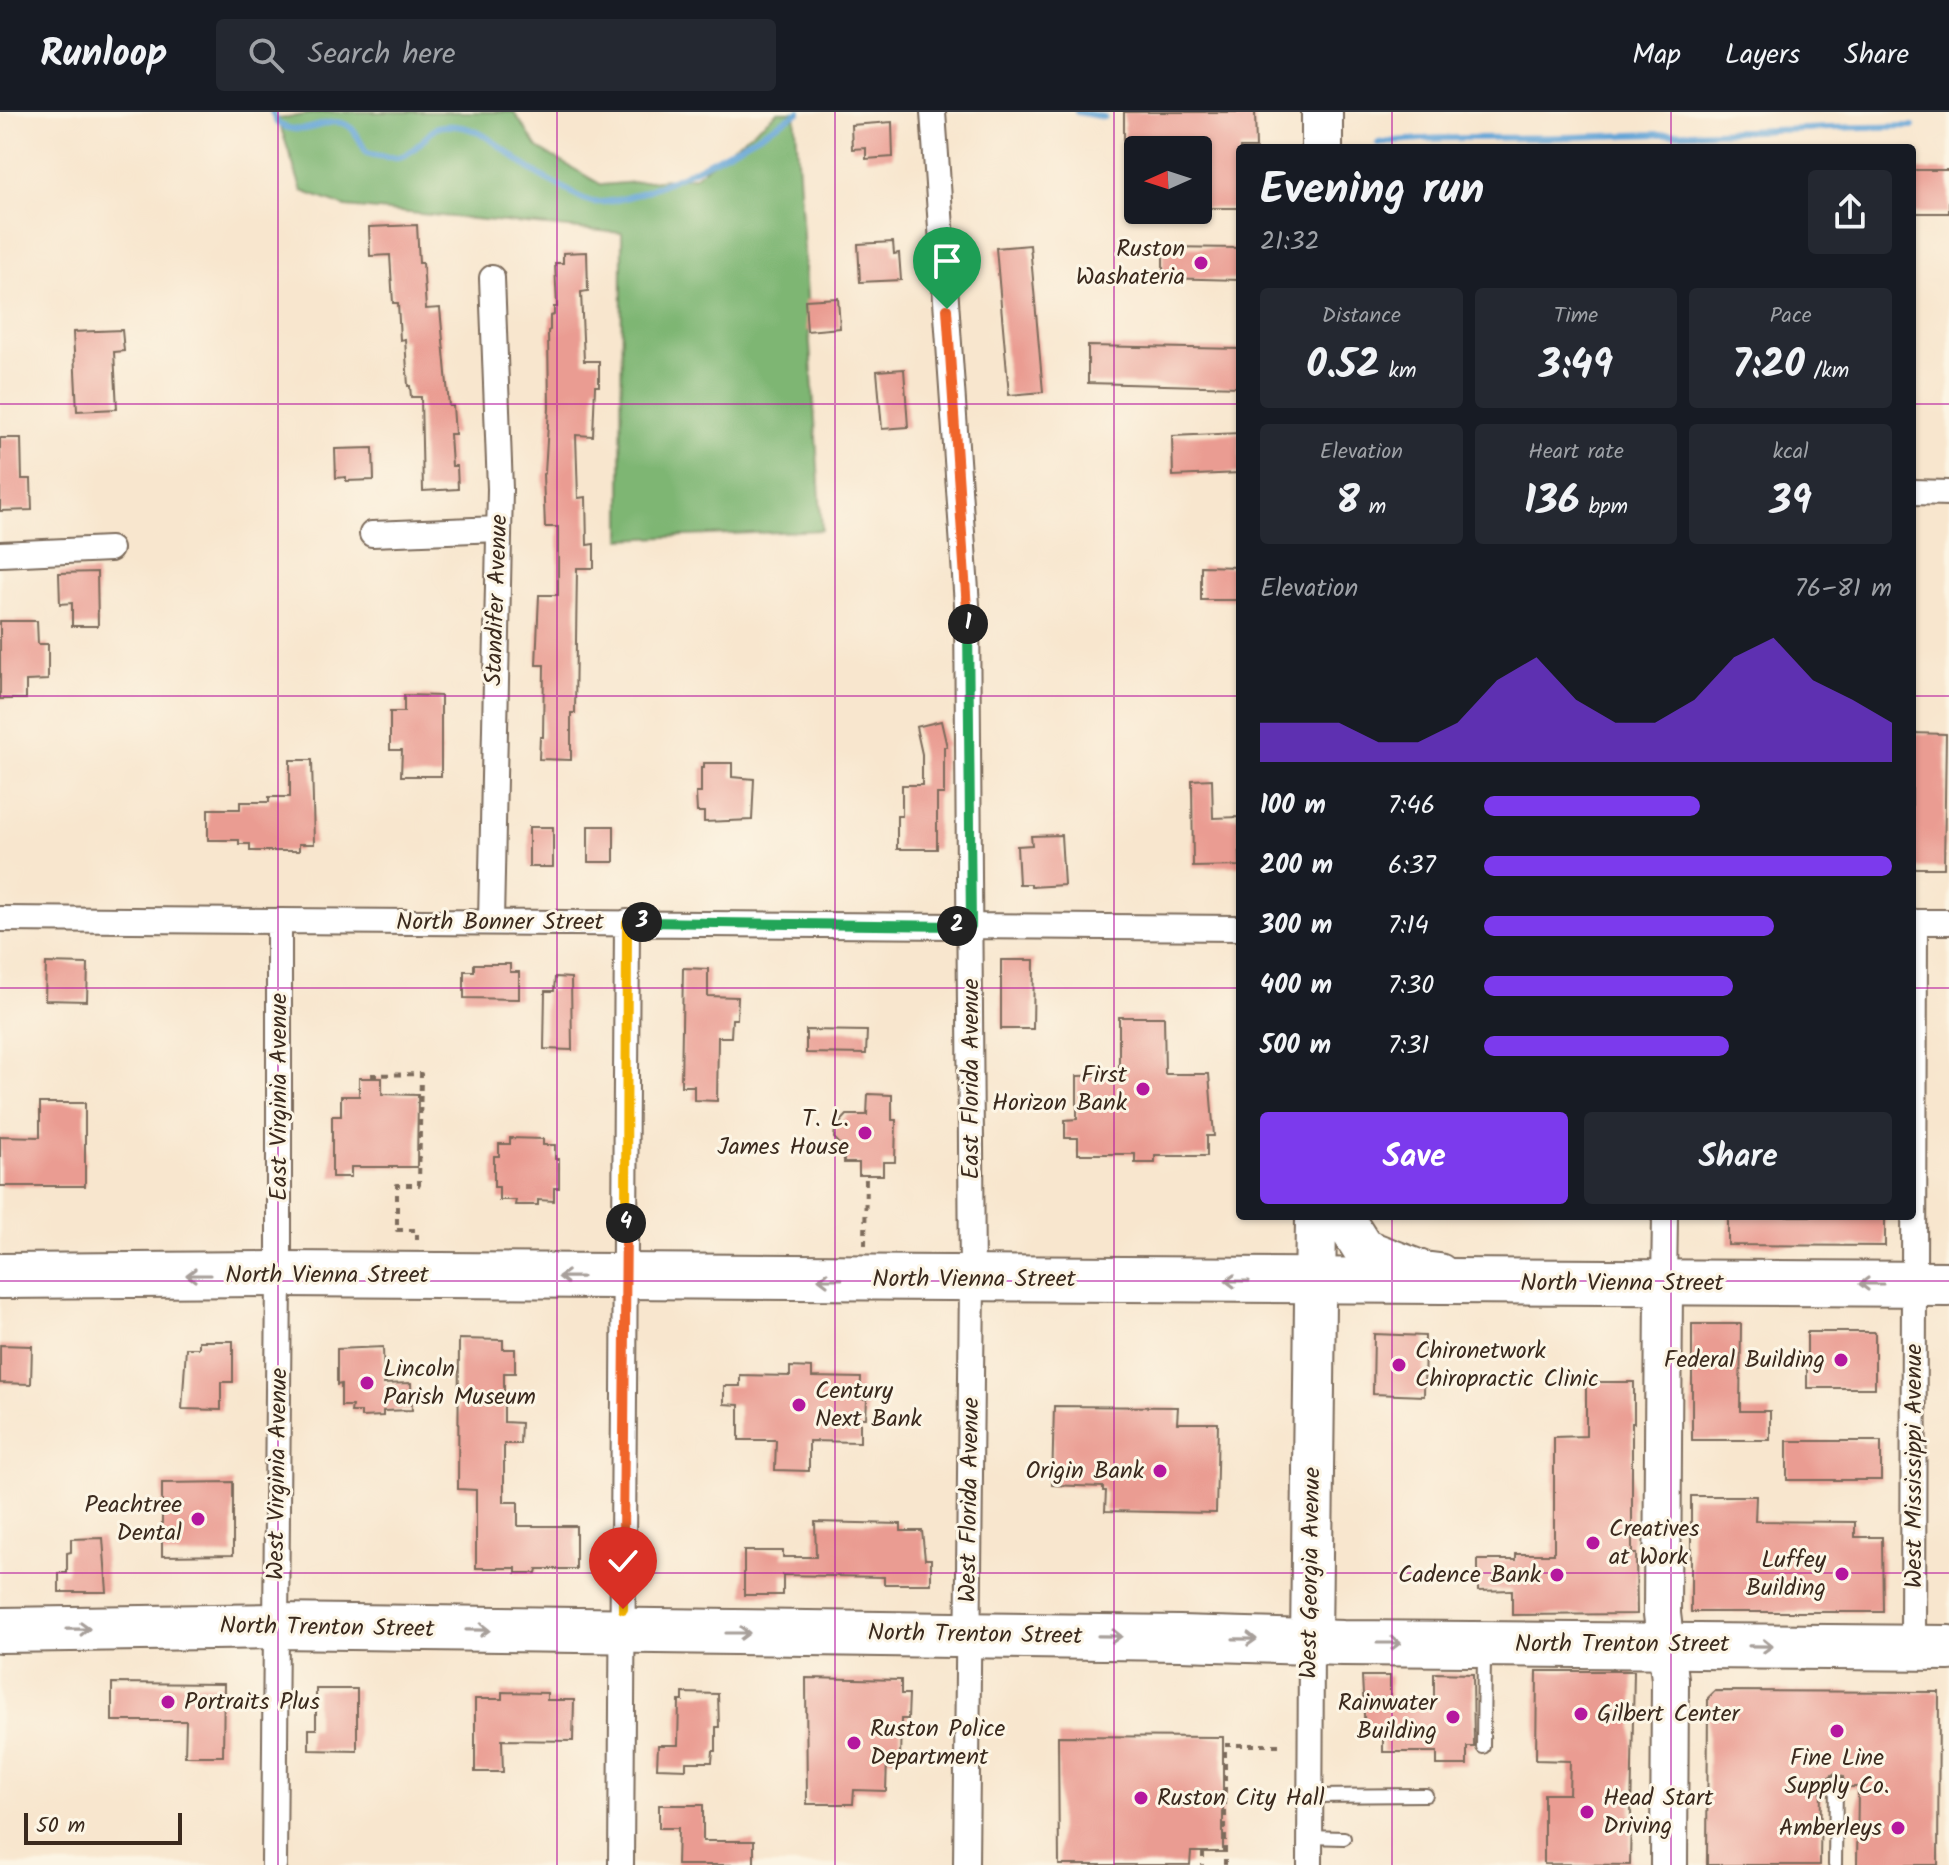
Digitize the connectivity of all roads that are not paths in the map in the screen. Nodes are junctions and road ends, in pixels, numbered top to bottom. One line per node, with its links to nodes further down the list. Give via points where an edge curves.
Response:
1 (933, 112): 17 (street, East Florida Avenue, via 967,605)
2 (1322, 112): 3 (main road)
3 (1322, 144)
4 (492, 278): 7 (street, Standifer Avenue)
5 (1916, 492): 6 (street)
6 (1949, 493)
7 (499, 529): 8 (street); 13 (street, Standifer Avenue)
8 (372, 534)
9 (110, 549): 10 (street)
10 (0, 554)
11 (0, 919): 12 (street, North Bonner Street)
12 (279, 921): 13 (street, North Bonner Street); 23 (street, East Virginia Avenue)
13 (491, 921): 14 (street, North Bonner Street)
14 (627, 922): 17 (street, North Bonner Street); 25 (street)
15 (1916, 922): 16 (street)
16 (1949, 922)
17 (971, 926): 18 (street, North Bonner Street); 26 (street, East Florida Avenue)
18 (1236, 928)
19 (1916, 962): 30 (street, West Mississippi Avenue)
20 (1316, 1220): 27 (main road, West Georgia Avenue)
21 (1345, 1220): 28 (main road, via 1363,1249 1423,1272)
22 (1665, 1220): 29 (street)
23 (279, 1274): 24 (highway, North Vienna Street, one-way to 24); 25 (highway, North Vienna Street, one-way to 23); 31 (street, West Virginia Avenue)
24 (0, 1276)
25 (626, 1278): 26 (highway, North Vienna Street, one-way to 25); 33 (street)
26 (972, 1280): 27 (highway, North Vienna Street, one-way to 26); 34 (street, West Florida Avenue)
27 (1315, 1281): 28 (highway, North Vienna Street); 35 (main road, West Georgia Avenue)
28 (1498, 1282): 29 (highway, North Vienna Street)
29 (1664, 1283): 30 (highway, North Vienna Street, one-way to 29); 36 (main road, via 1662,1614)
30 (1932, 1284): 38 (street, West Mississippi Avenue)
31 (276, 1626): 32 (highway, North Trenton Street, one-way to 31); 33 (highway, North Trenton Street, one-way to 33); 45 (street, West Virginia Avenue)
32 (0, 1630)
33 (623, 1632): 34 (highway, North Trenton Street, one-way to 34); 46 (street)
34 (968, 1635): 35 (highway, North Trenton Street, one-way to 35); 47 (street, West Florida Avenue)
35 (1311, 1641): 37 (highway, North Trenton Street, one-way to 37); 42 (street, West Georgia Avenue)
36 (1667, 1645): 37 (highway, North Trenton Street); 38 (highway, North Trenton Street, one-way to 38); 49 (main road)
37 (1496, 1647): 39 (lane)
38 (1931, 1648)
39 (1483, 1747)
40 (1836, 1782): 50 (lane)
41 (1426, 1795): 42 (lane)
42 (1309, 1796): 43 (street, West Georgia Avenue)
43 (1309, 1837): 44 (lane); 48 (street, West Georgia Avenue)
44 (1344, 1838)
45 (274, 1865)
46 (621, 1865)
47 (966, 1865)
48 (1310, 1865)
49 (1669, 1865)
50 (1835, 1865)

